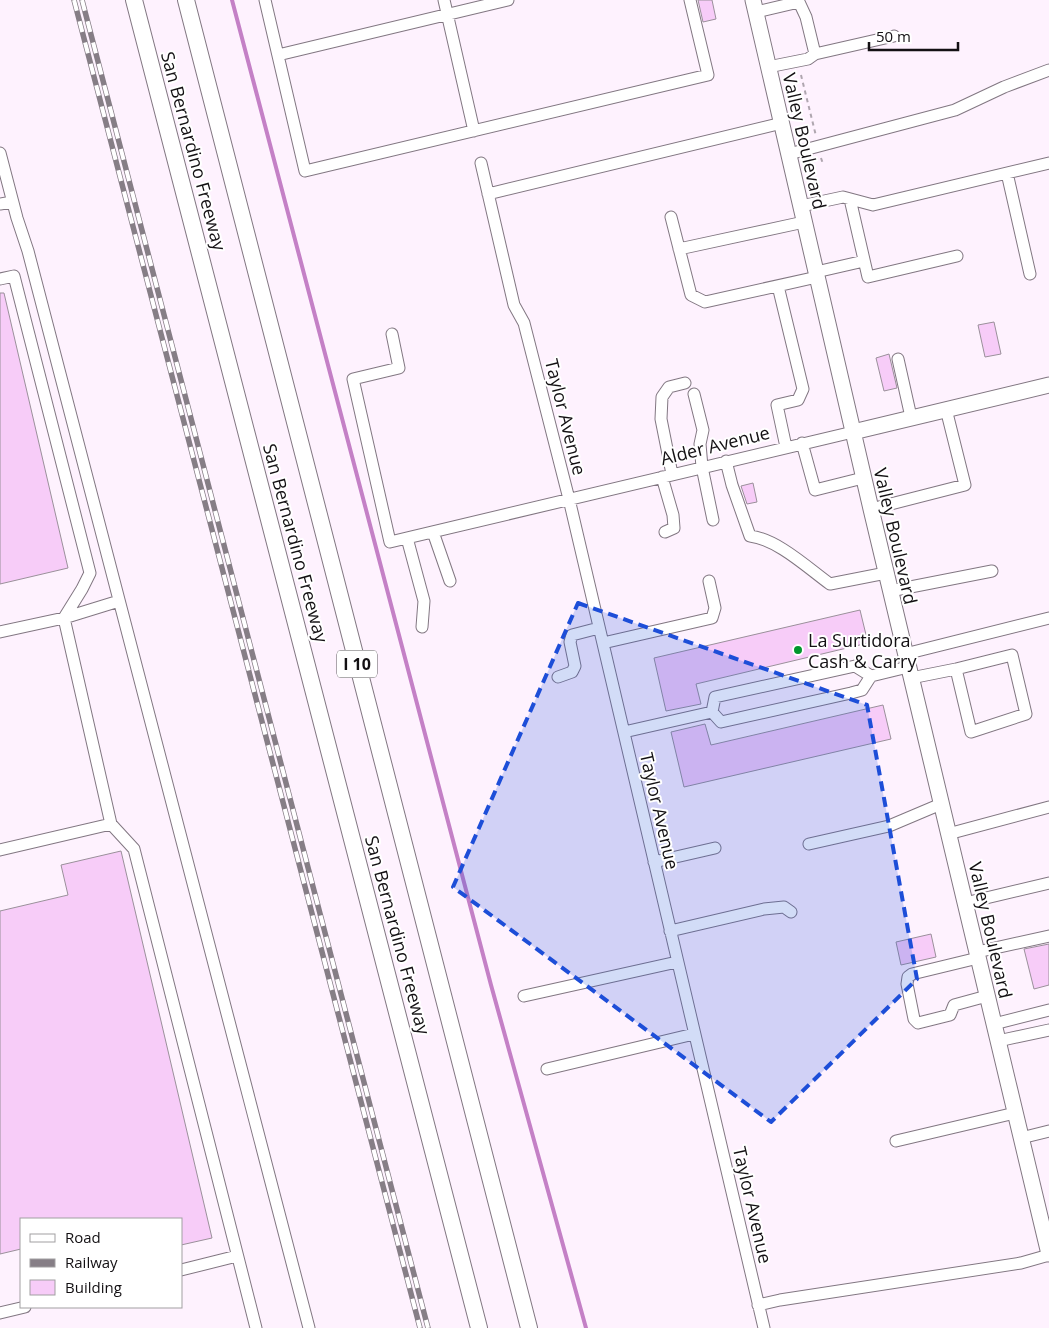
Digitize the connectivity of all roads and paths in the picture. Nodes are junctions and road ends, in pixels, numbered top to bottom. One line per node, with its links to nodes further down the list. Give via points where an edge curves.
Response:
1 (134, 0): 111 (highway, San Bernardino Freeway / I 10)
2 (186, 0): 112 (highway, San Bernardino Freeway / I 10)
3 (265, 0): 10 (street)
4 (444, 0): 8 (street)
5 (508, 0): 8 (street)
6 (690, 0): 16 (street, via 708,75)
7 (754, 6): 11 (street, via 798,2 806,16); 12 (main road, Valley Boulevard)
8 (448, 14): 10 (street); 16 (street)
9 (894, 36): 11 (street)
10 (278, 54): 16 (street, via 305,171)
11 (815, 54): 12 (street, via 808,59)
12 (768, 67): 15 (main road, Valley Boulevard)
13 (1049, 70): 17 (street, via 955,110)
14 (801, 75): 17 (path)
15 (782, 123): 19 (main road, Valley Boulevard); 24 (street)
16 (474, 131)
17 (819, 146): 19 (street); 22 (path)
18 (0, 153): 26 (street)
19 (789, 154): 28 (main road, Valley Boulevard)
20 (481, 162): 24 (street, Taylor Avenue)
21 (1049, 163): 23 (street)
22 (823, 164)
23 (1008, 173): 25 (street, via 873,205); 35 (street)
24 (488, 194): 52 (street, Taylor Avenue, via 514,305 524,323)
25 (850, 199): 28 (street, via 843,197); 33 (street)
26 (12, 202): 27 (street); 63 (street, via 28,251)
27 (0, 204)
28 (801, 206): 30 (main road, Valley Boulevard)
29 (671, 217): 31 (street)
30 (804, 222): 31 (street); 34 (main road, Valley Boulevard)
31 (679, 249): 37 (street, via 691,295 705,302)
32 (957, 256): 33 (street, via 868,277)
33 (864, 261): 34 (street)
34 (817, 274): 37 (street); 45 (main road, Valley Boulevard)
35 (1030, 274)
36 (0, 279): 64 (street, via 14,276 90,572)
37 (778, 286): 47 (street, via 802,389 798,400 777,405)
38 (392, 334): 57 (street, Alder Avenue, via 399,368 353,379 390,542)
39 (898, 359): 44 (street)
40 (685, 383): 50 (street, via 669,387 662,398)
41 (1049, 385): 43 (main road, Alder Avenue)
42 (694, 394): 49 (street, via 703,430 700,444)
43 (946, 409): 44 (main road, Alder Avenue); 53 (street, via 965,485)
44 (911, 418): 45 (main road, Alder Avenue)
45 (853, 432): 46 (street, Alder Avenue); 51 (main road, Valley Boulevard)
46 (802, 443): 47 (street, Alder Avenue); 51 (street, via 815,490)
47 (786, 447): 48 (street, Alder Avenue)
48 (726, 461): 49 (street, Alder Avenue); 59 (street, via 750,536 772,542 830,584)
49 (702, 467): 50 (street, Alder Avenue); 54 (street)
50 (667, 476): 52 (street, Alder Avenue); 56 (street, via 674,528)
51 (863, 478): 53 (main road, Valley Boulevard)
52 (569, 499): 55 (street, Alder Avenue); 67 (street, Taylor Avenue)
53 (870, 509): 59 (main road, Valley Boulevard)
54 (713, 520)
55 (434, 532): 57 (street, Alder Avenue); 60 (street)
56 (665, 532)
57 (407, 538): 66 (street, via 424,601)
58 (992, 571): 62 (street)
59 (886, 573): 62 (main road, Valley Boulevard)
60 (450, 581)
61 (709, 581): 69 (street, via 716,608 712,618)
62 (890, 591): 70 (main road, Valley Boulevard)
63 (119, 601): 64 (street); 110 (street)
64 (64, 618): 68 (street); 78 (street)
65 (1049, 618): 70 (street)
66 (422, 627)
67 (599, 628): 69 (street, Taylor Avenue); 73 (street, via 572,635 570,642 575,666 572,672)
68 (0, 632)
69 (603, 643): 75 (street, Taylor Avenue)
70 (908, 666): 71 (street); 72 (street); 76 (main road, Valley Boulevard)
71 (956, 669): 71 (street, via 971,732 1026,714 1012,655)
72 (871, 676): 74 (street, via 862,690 851,693 721,722); 74 (street, via 855,666 715,697)
73 (558, 677)
74 (712, 712): 75 (street)
75 (624, 732): 83 (street, Taylor Avenue)
76 (941, 804): 79 (main road, Valley Boulevard); 80 (street, via 889,826)
77 (1049, 807): 79 (street)
78 (111, 824): 82 (street); 104 (street, via 134,849)
79 (948, 834): 85 (main road, Valley Boulevard)
80 (809, 844)
81 (715, 848): 83 (street)
82 (0, 850)
83 (654, 862): 87 (street, Taylor Avenue)
84 (1049, 883): 85 (street)
85 (965, 903): 89 (main road, Valley Boulevard)
86 (791, 912): 87 (street, via 784,908 764,909)
87 (670, 931): 90 (street, Taylor Avenue)
88 (1049, 936): 89 (street)
89 (977, 955): 92 (main road, Valley Boulevard); 92 (street, via 908,977 914,1019 918,1023 950,1015 954,1006)
90 (677, 962): 91 (street); 96 (street, Taylor Avenue)
91 (524, 996)
92 (987, 996): 94 (main road, Valley Boulevard)
93 (1049, 1010): 94 (street)
94 (994, 1024): 97 (main road, Valley Boulevard)
95 (1049, 1030): 97 (street)
96 (694, 1034): 98 (street); 106 (street, Taylor Avenue)
97 (998, 1041): 99 (main road, Valley Boulevard)
98 (547, 1069)
99 (1015, 1113): 101 (main road, Valley Boulevard); 102 (street)
100 (1049, 1131): 101 (street)
101 (1021, 1138): 103 (main road, Valley Boulevard)
102 (896, 1141)
103 (1049, 1255): 106 (street, via 1021,1263)
104 (237, 1256): 105 (street); 109 (street)
105 (182, 1270)
106 (758, 1305): 113 (street, Taylor Avenue)
107 (21, 1308): 108 (street)
108 (0, 1313)
109 (256, 1328)
110 (309, 1328)
111 (479, 1328)
112 (529, 1328)
113 (764, 1328)

